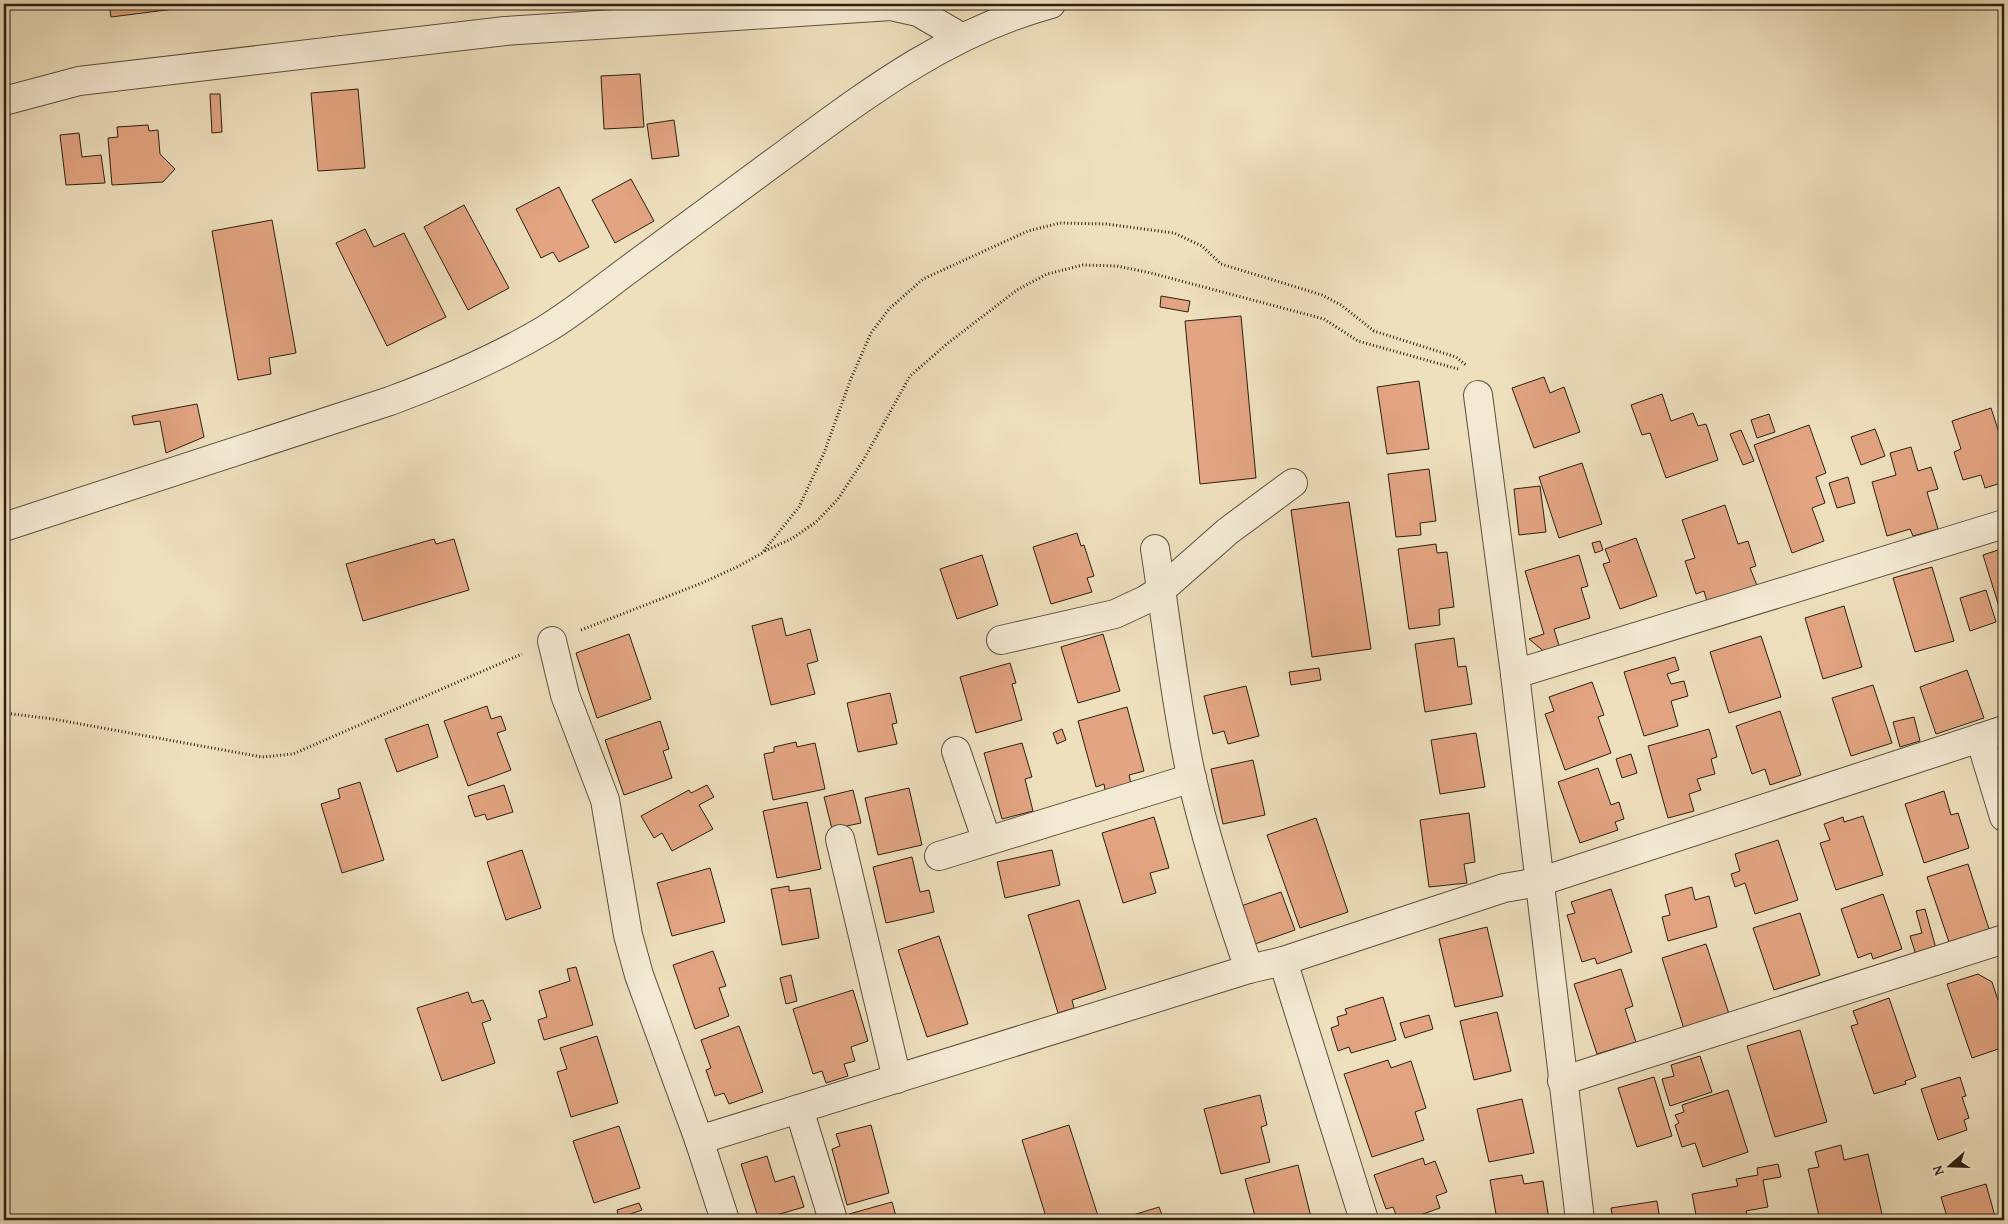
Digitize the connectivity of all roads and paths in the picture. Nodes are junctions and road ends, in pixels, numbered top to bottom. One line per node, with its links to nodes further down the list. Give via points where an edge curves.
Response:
1 (1051, 4): 2 (street, via 1018,13)
2 (960, 37): 3 (street, via 918,12 891,6 515,31 79,81); 7 (street, via 844,110 546,329 450,380)
3 (4, 101)
4 (1478, 395): 9 (path, via 1471,380 1460,369 1358,341 1324,319 1151,272 1083,265 1047,274 1017,290 910,376 838,499 816,522); 9 (path, via 1475,373 1456,357 1374,331 1341,305 1322,295 1221,264 1202,246 1174,233 1106,224 1060,223 1028,231 923,279 889,309 871,334 800,507); 13 (street)
5 (1292, 483): 10 (street, via 1228,531)
6 (2004, 524): 13 (street)
7 (4, 527)
8 (1155, 550): 10 (street)
9 (762, 553): 12 (path, via 702,583)
10 (1161, 590): 11 (street, via 1115,614); 17 (street, via 1180,721)
11 (1001, 640)
12 (552, 641): 14 (path, via 293,754 262,757); 29 (street, via 565,695 605,800 626,926 639,975)
13 (1515, 674): 22 (street)
14 (4, 713)
15 (1992, 734): 18 (street); 22 (street)
16 (956, 751): 20 (street)
17 (1192, 778): 20 (street); 25 (street, via 1215,870)
18 (2004, 817)
19 (840, 839): 26 (street)
20 (987, 841): 21 (street)
21 (939, 856)
22 (1539, 882): 24 (street, via 1504,888); 27 (street)
23 (2004, 939): 27 (street)
24 (1283, 961): 25 (street); 32 (street)
25 (1249, 969): 26 (street)
26 (896, 1079): 28 (street)
27 (1562, 1081): 33 (street)
28 (799, 1109): 29 (street); 31 (street)
29 (699, 1140): 30 (street)
30 (725, 1220)
31 (833, 1220)
32 (1364, 1220)
33 (1580, 1220)

